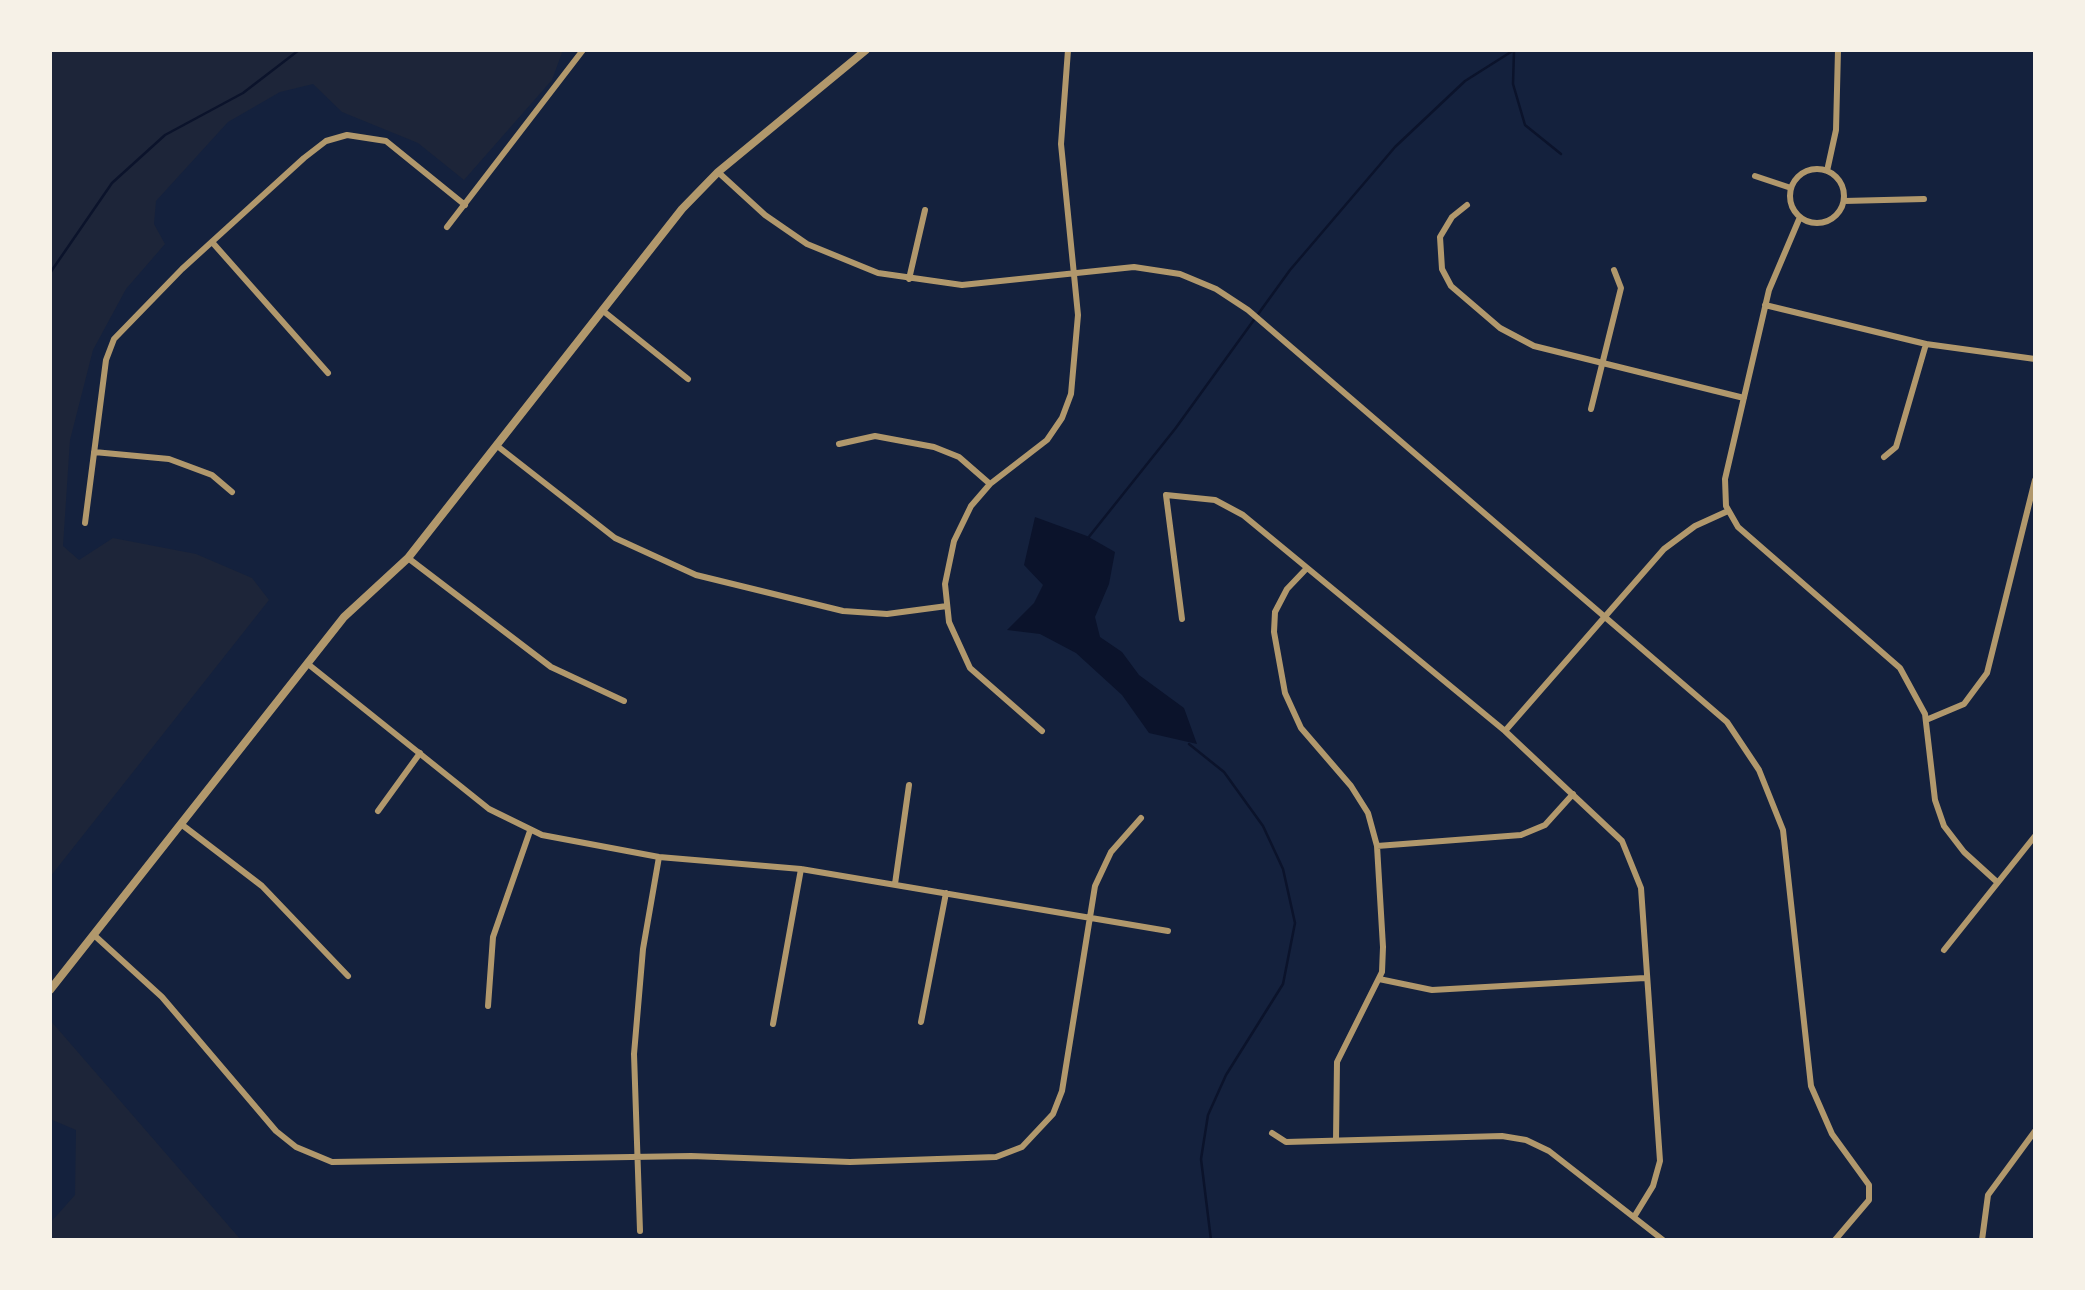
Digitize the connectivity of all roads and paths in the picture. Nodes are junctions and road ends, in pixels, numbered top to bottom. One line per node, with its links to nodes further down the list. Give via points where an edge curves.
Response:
1 (583, 50): 11 (street)
2 (866, 50): 6 (street)
3 (1068, 50): 17 (street, via 1060,144)
4 (1838, 50): 5 (street, via 1836,130)
5 (1826, 171): 8 (street, via 1802,173); 10 (street, via 1840,183)
6 (718, 172): 19 (street, via 765,215 820,250); 21 (street)
7 (1755, 176): 8 (street)
8 (1791, 188): 14 (street)
9 (1924, 199): 10 (street)
10 (1844, 201): 14 (street, via 1826,222)
11 (466, 204): 15 (street); 16 (street, via 386,141 347,135 326,141)
12 (1467, 205): 24 (street, via 1440,237 1442,269 1451,286 1516,338)
13 (925, 210): 19 (street)
14 (1800, 217): 20 (street)
15 (448, 227)
16 (212, 242): 25 (street); 31 (street, via 114,339)
17 (1073, 270): 19 (street, via 962,285); 34 (street, via 1078,328 1067,406 1048,440); 41 (street, via 1160,269 1233,298)
18 (1614, 270): 24 (street, via 1621,288)
19 (909, 279)
20 (1766, 305): 22 (street); 27 (street)
21 (601, 310): 26 (street); 29 (street)
22 (1926, 344): 23 (street); 32 (street, via 1896,447)
23 (2035, 360)
24 (1604, 364): 27 (street); 28 (street)
25 (328, 372)
26 (688, 378)
27 (1744, 398): 36 (street, via 1724,487)
28 (1591, 409)
29 (495, 444): 38 (street); 40 (street, via 615,538 696,575 843,611 887,614)
30 (839, 444): 34 (street, via 875,436 934,446)
31 (94, 452): 35 (street, via 169,459 212,475); 37 (street)
32 (1884, 457)
33 (2035, 480): 45 (street, via 1987,673 1964,704)
34 (990, 484): 40 (street, via 954,541)
35 (232, 492)
36 (1728, 511): 41 (street, via 1679,536); 45 (street, via 1887,654 1911,684)
37 (85, 523)
38 (408, 558): 43 (street, via 344,618); 44 (street, via 551,668)
39 (1306, 568): 42 (street, via 1226,505 1166,494); 47 (street); 56 (street, via 1276,612 1285,693 1302,728 1359,796)
40 (947, 606): 46 (street, via 970,668)
41 (1606, 617): 47 (street); 80 (street, via 1727,722 1770,794 1788,850 1811,1086 1870,1196)
42 (1182, 620)
43 (308, 664): 48 (street); 53 (street)
44 (624, 701)
45 (1926, 720): 59 (street, via 1944,826)
46 (1042, 730)
47 (1505, 731): 50 (street)
48 (420, 752): 51 (street); 54 (street, via 489,810)
49 (909, 785): 60 (street)
50 (1573, 794): 56 (street, via 1545,825 1521,835); 67 (street, via 1614,831 1635,864)
51 (378, 811)
52 (1141, 818): 62 (street, via 1102,868)
53 (181, 824): 64 (street); 66 (street, via 262,886)
54 (530, 831): 57 (street); 70 (street, via 492,937)
55 (2035, 836): 59 (street)
56 (1377, 846): 68 (street, via 1384,947)
57 (659, 857): 58 (street); 76 (street, via 636,1021)
58 (801, 869): 60 (street); 72 (street)
59 (1997, 882): 65 (street)
60 (895, 884): 61 (street)
61 (946, 894): 62 (street); 71 (street)
62 (1091, 917): 63 (street); 76 (street, via 1062,1091 1053,1114 1022,1148 955,1160)
63 (1168, 931)
64 (94, 935): 69 (street); 76 (street, via 162,997 276,1131 319,1158 345,1163)
65 (1944, 950)
66 (348, 976)
67 (1645, 978): 68 (street, via 1432,990); 77 (street, via 1660,1161)
68 (1379, 979): 75 (street, via 1337,1062)
69 (50, 990)
70 (488, 1006)
71 (920, 1022)
72 (773, 1024)
73 (2035, 1132): 81 (street, via 1988,1196)
74 (1272, 1133): 75 (street, via 1286,1142)
75 (1336, 1140): 77 (street, via 1526,1140)
76 (638, 1157): 78 (street)
77 (1634, 1217): 79 (street)
78 (640, 1232)
79 (1664, 1240)
80 (1834, 1240)
81 (1982, 1240)

